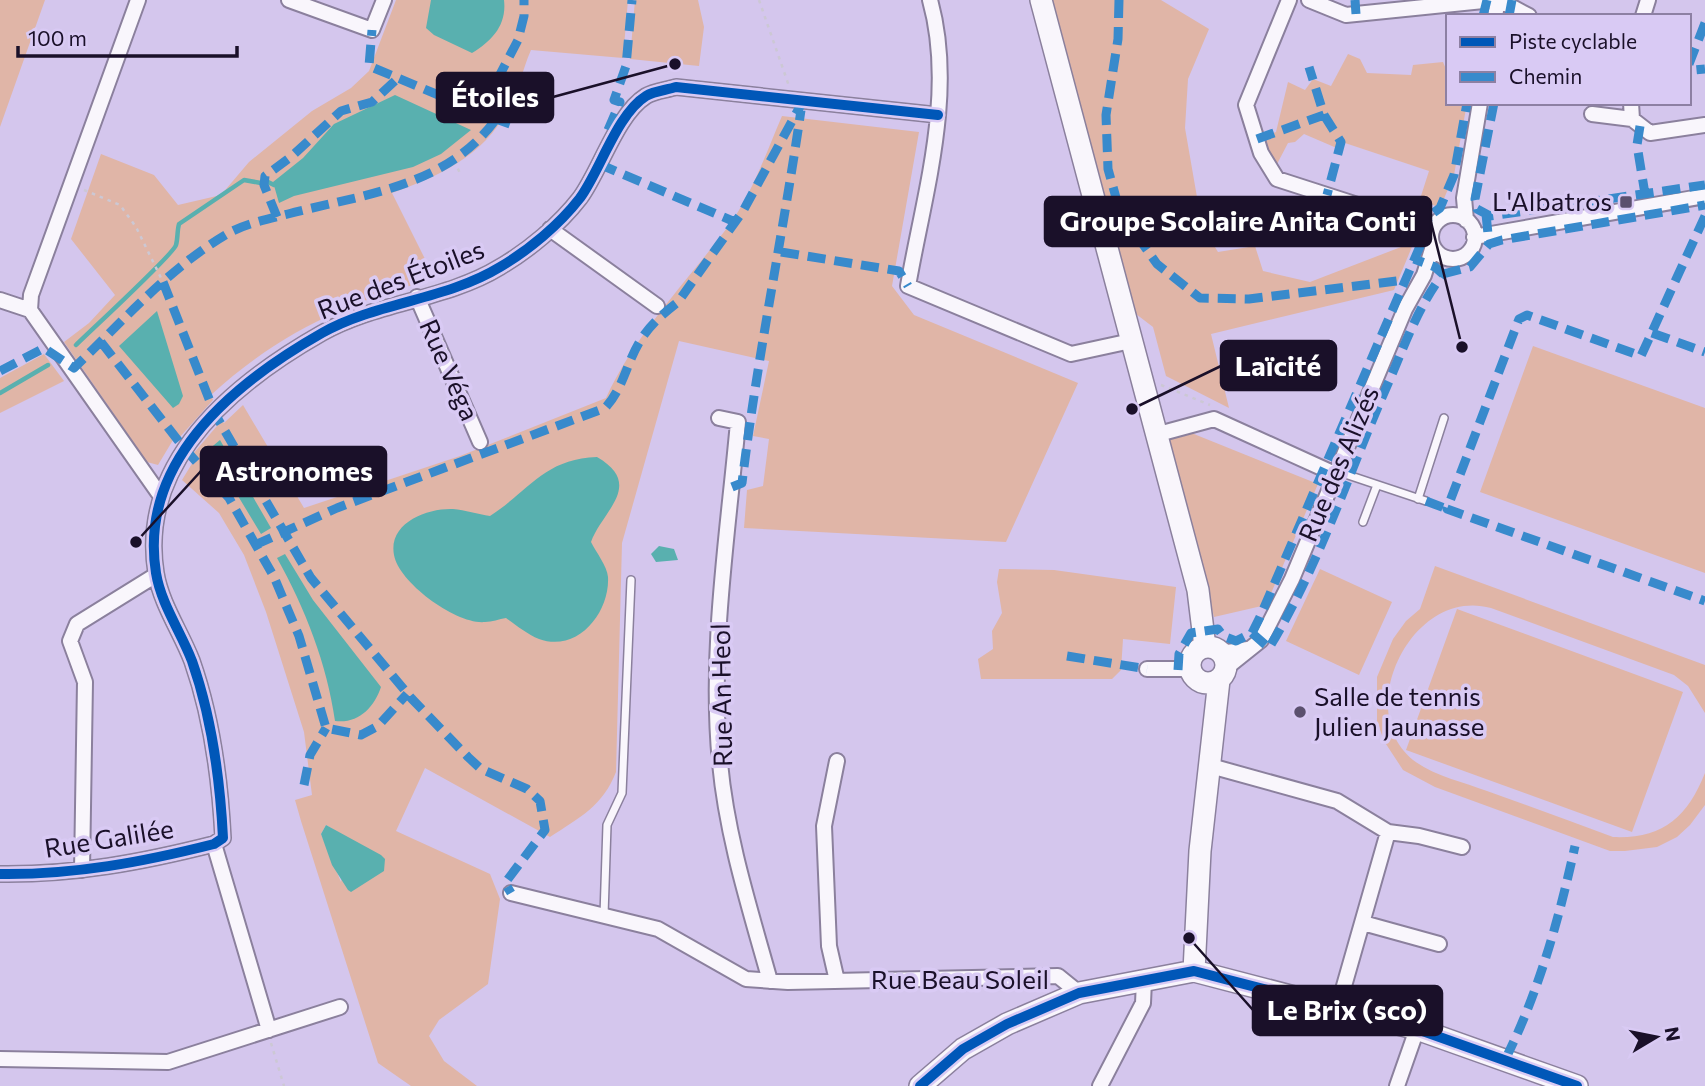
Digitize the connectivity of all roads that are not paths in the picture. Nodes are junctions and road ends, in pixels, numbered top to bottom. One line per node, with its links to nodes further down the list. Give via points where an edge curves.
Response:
1 (138, 0): 30 (street, via 31,295)
2 (289, 0): 3 (street, via 372,30)
3 (384, 0)
4 (930, 0): 14 (street, via 941,64)
5 (1041, 0): 31 (street)
6 (1289, 0): 22 (street, via 1246,105 1261,153 1277,179)
7 (1309, 0): 9 (street, via 1346,15)
8 (1496, 0): 9 (street); 10 (street)
9 (1413, 4)
10 (1525, 14)
11 (1480, 105): 17 (street)
12 (1631, 105): 15 (street)
13 (1592, 114): 15 (street)
14 (938, 116): 21 (street, Rue des Étoiles, via 676,87 646,96 621,125 580,197); 31 (street, via 908,286 1071,354)
15 (1632, 119): 16 (street, via 1650,133)
16 (1705, 125)
17 (1469, 163): 19 (street); 20 (street)
18 (1705, 196): 23 (street)
19 (1449, 215): 20 (street); 22 (street)
20 (1466, 220): 23 (street)
21 (550, 229): 27 (street, Rue des Étoiles, via 499,269); 29 (street)
22 (1432, 229): 24 (street)
23 (1474, 237): 25 (street, via 1466,254)
24 (1433, 246): 25 (street); 26 (street, Rue des Alizés)
25 (1447, 258): 26 (street, Rue des Alizés)
26 (1424, 275): 36 (street, Rue des Alizés, via 1405,309)
27 (417, 297): 35 (street, Rue Véga); 38 (street, Rue des Étoiles, via 324,332 262,370 184,448)
28 (0, 300): 30 (street)
29 (657, 306)
30 (30, 310): 38 (street)
31 (1131, 341): 34 (street)
32 (719, 418): 56 (street, Rue An Heol, via 738,422 718,633 720,762 734,854)
33 (1444, 418): 37 (lane, via 1422,500)
34 (1155, 435): 36 (street, via 1214,419); 42 (street, via 1198,590)
35 (480, 442)
36 (1342, 474): 37 (lane); 42 (street, Rue des Alizés, via 1261,640)
37 (1377, 485): 39 (lane)
38 (160, 495): 40 (street, Rue des Étoiles, via 153,541)
39 (1363, 522)
40 (156, 575): 47 (street, Rue des Étoiles, via 192,662 213,737); 49 (street, via 76,624 70,641 85,682)
41 (631, 580): 52 (lane, via 622,793 607,825)
42 (1211, 667): 43 (street); 45 (street, via 1213,710)
43 (1147, 669)
44 (836, 761): 57 (street, Rue Beau Soleil, via 824,827 829,946)
45 (1207, 765): 46 (street, via 1337,801); 55 (street)
46 (1388, 832): 48 (street); 53 (street)
47 (218, 841): 49 (street, Rue Galilée, via 139,863); 63 (street, Rue des Étoiles)
48 (1462, 847)
49 (82, 870): 50 (street, Rue Galilée)
50 (0, 874)
51 (512, 893): 52 (street, Rue Beau Soleil)
52 (604, 915): 56 (street, Rue Beau Soleil, via 658,929 746,979)
53 (1363, 923): 54 (street); 61 (street)
54 (1439, 944)
55 (1194, 971): 58 (street); 61 (street)
56 (770, 981): 57 (street, Rue Beau Soleil)
57 (837, 981): 59 (street, Rue Beau Soleil, via 1058,976)
58 (1144, 981): 59 (street); 66 (street, via 1143,1003)
59 (1079, 993): 65 (street, via 963,1049)
60 (340, 1007): 63 (street)
61 (1338, 1007): 62 (street)
62 (1417, 1029): 67 (street); 68 (street)
63 (269, 1030): 64 (street, via 168,1062)
64 (0, 1059)
65 (920, 1086)
66 (1100, 1086)
67 (1397, 1086)
68 (1577, 1086)

